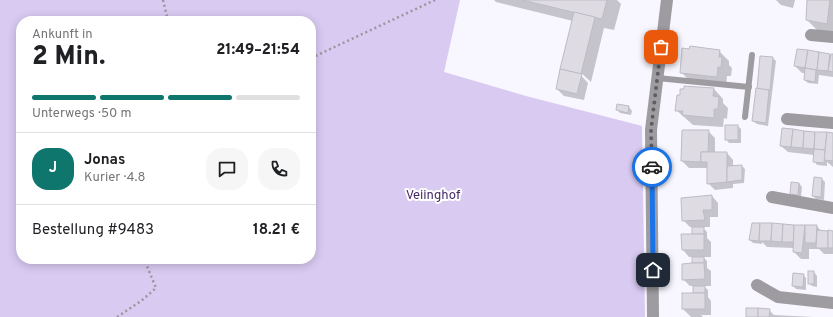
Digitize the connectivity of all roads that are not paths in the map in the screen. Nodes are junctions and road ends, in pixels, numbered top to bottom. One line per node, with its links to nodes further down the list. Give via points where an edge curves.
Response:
1 (666, 0): 5 (street)
2 (811, 35): 3 (street)
3 (833, 37)
4 (752, 55): 6 (lane)
5 (657, 78): 6 (lane); 14 (street, via 651,130)
6 (748, 87): 7 (lane)
7 (745, 117)
8 (787, 119): 9 (street)
9 (833, 123)
10 (772, 197): 11 (street)
11 (833, 208)
12 (757, 285): 13 (street, via 778,296)
13 (833, 303)
14 (653, 317)

